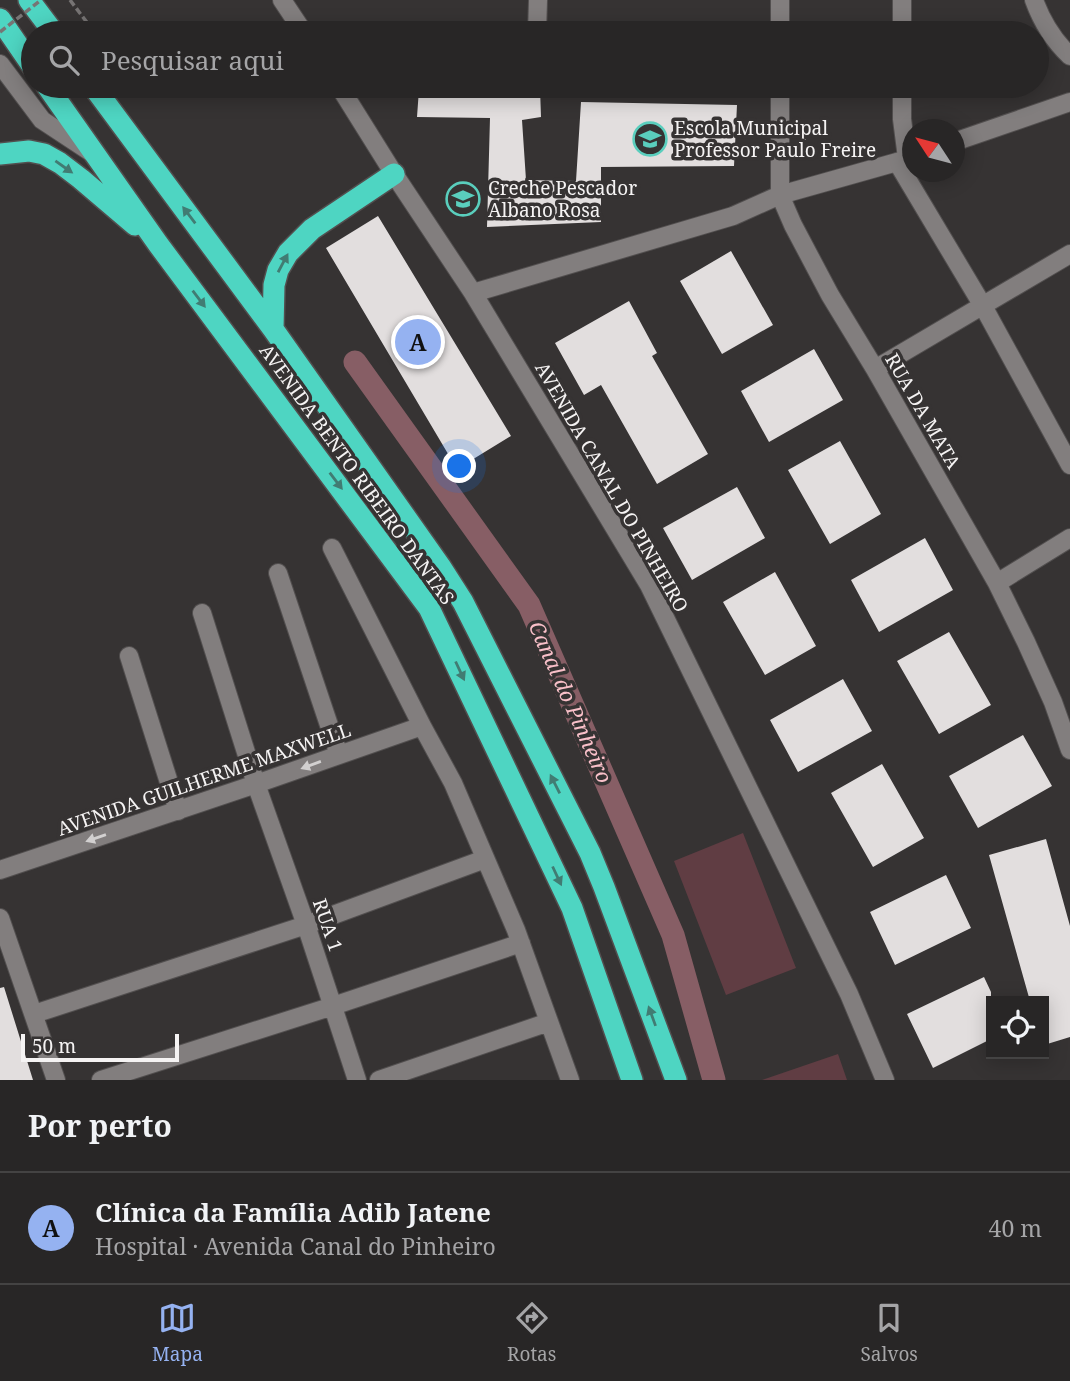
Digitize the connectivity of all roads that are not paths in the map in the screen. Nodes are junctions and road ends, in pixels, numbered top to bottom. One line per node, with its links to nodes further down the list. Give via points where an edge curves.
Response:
1 (29, 0): 8 (highway)
2 (282, 0): 9 (street)
3 (538, 0): 10 (street)
4 (780, 0): 11 (street)
5 (902, 0): 12 (street)
6 (1034, 0): 13 (street)
7 (0, 19): 15 (highway)
8 (45, 21)
9 (296, 21)
10 (537, 21)
11 (780, 21)
12 (902, 21)
13 (1043, 21)
14 (1049, 32): 16 (street)
15 (21, 50)
16 (1070, 56)
17 (0, 64): 18 (street)
18 (21, 92)
19 (26, 98): 29 (street, via 42,120)
20 (56, 98): 29 (highway, AVENIDA BENTO RIBEIRO DANTAS)
21 (102, 98): 38 (highway, AVENIDA BENTO RIBEIRO DANTAS, one-way to 21)
22 (346, 98): 31 (street, AVENIDA CANAL DO PINHEIRO)
23 (780, 98): 33 (street, RUA DA MATA)
24 (902, 98): 26 (street)
25 (1070, 102): 27 (street)
26 (902, 119)
27 (965, 138)
28 (0, 154): 34 (highway, one-way to 34, via 29,151 60,163)
29 (96, 155): 34 (highway, AVENIDA BENTO RIBEIRO DANTAS)
30 (902, 160): 33 (street)
31 (394, 174): 36 (street, AVENIDA CANAL DO PINHEIRO); 38 (highway, one-way to 31, via 274,285 288,253 312,229)
32 (918, 182): 37 (street)
33 (780, 195): 36 (street, via 733,216); 39 (street, RUA DA MATA, via 818,272)
34 (159, 244): 65 (highway, AVENIDA BENTO RIBEIRO DANTAS, one-way to 65, via 429,608 572,908)
35 (1070, 254): 37 (street)
36 (473, 293): 67 (street, AVENIDA CANAL DO PINHEIRO, via 649,584 849,994)
37 (983, 306): 39 (street); 40 (street)
38 (273, 329): 66 (highway, AVENIDA BENTO RIBEIRO DANTAS, one-way to 38, via 590,853 463,602)
39 (875, 369): 44 (street, RUA DA MATA)
40 (1070, 465)
41 (1070, 538): 44 (street)
42 (332, 548): 47 (street)
43 (278, 573): 49 (street)
44 (997, 583): 48 (street, RUA DA MATA, via 1053,702)
45 (202, 613): 50 (street, RUA 1)
46 (129, 656): 51 (street)
47 (422, 726): 49 (street, AVENIDA GUILHERME MAXWELL); 52 (street, via 453,783)
48 (1070, 750)
49 (339, 755): 50 (street, AVENIDA GUILHERME MAXWELL, one-way to 50)
50 (256, 784): 51 (street, AVENIDA GUILHERME MAXWELL); 55 (street, RUA 1)
51 (178, 811): 53 (street, AVENIDA GUILHERME MAXWELL, one-way to 53)
52 (485, 859): 55 (street); 56 (street)
53 (0, 870)
54 (0, 918): 58 (street)
55 (306, 925): 57 (street, RUA 1); 58 (street)
56 (520, 943): 57 (street); 59 (street)
57 (333, 1006): 61 (street); 62 (street, RUA 1)
58 (34, 1014): 60 (street)
59 (549, 1022): 63 (street); 64 (street)
60 (56, 1080)
61 (101, 1080)
62 (357, 1080)
63 (379, 1080)
64 (570, 1080)
65 (632, 1080)
66 (676, 1080)
67 (885, 1080)

